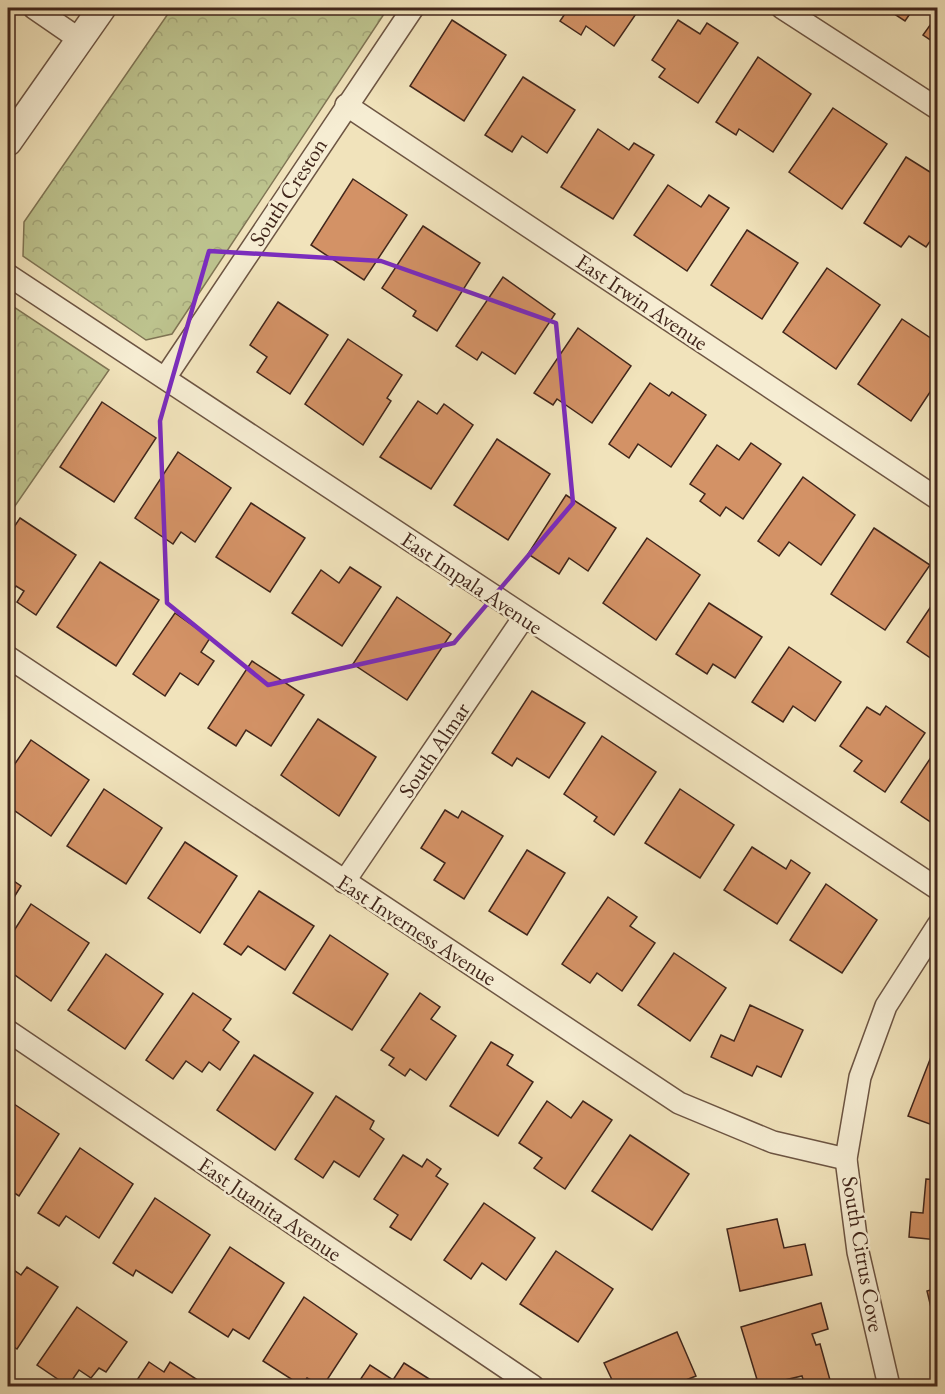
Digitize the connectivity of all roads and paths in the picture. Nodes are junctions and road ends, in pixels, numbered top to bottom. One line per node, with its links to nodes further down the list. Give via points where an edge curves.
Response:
1 (34, 8): 5 (street)
2 (102, 8): 5 (street)
3 (413, 8): 6 (street, South Creston)
4 (782, 8): 7 (street)
5 (79, 39): 8 (street)
6 (346, 105): 10 (street, South Creston); 11 (street, East Irwin Avenue)
7 (938, 110)
8 (8, 142)
9 (8, 274): 10 (street, East Impala Avenue)
10 (165, 378): 12 (street, East Impala Avenue)
11 (938, 499)
12 (524, 617): 14 (street, South Almar); 15 (street, East Impala Avenue)
13 (8, 657): 14 (street, East Inverness Avenue)
14 (344, 882): 18 (street, East Inverness Avenue, via 679,1103 773,1142)
15 (938, 889)
16 (938, 925): 18 (street, South Citrus Cove, via 886,1006 860,1077)
17 (8, 1031): 19 (street, East Juanita Avenue)
18 (846, 1160): 20 (street, South Citrus Cove, via 858,1252)
19 (533, 1386)
20 (889, 1386)

